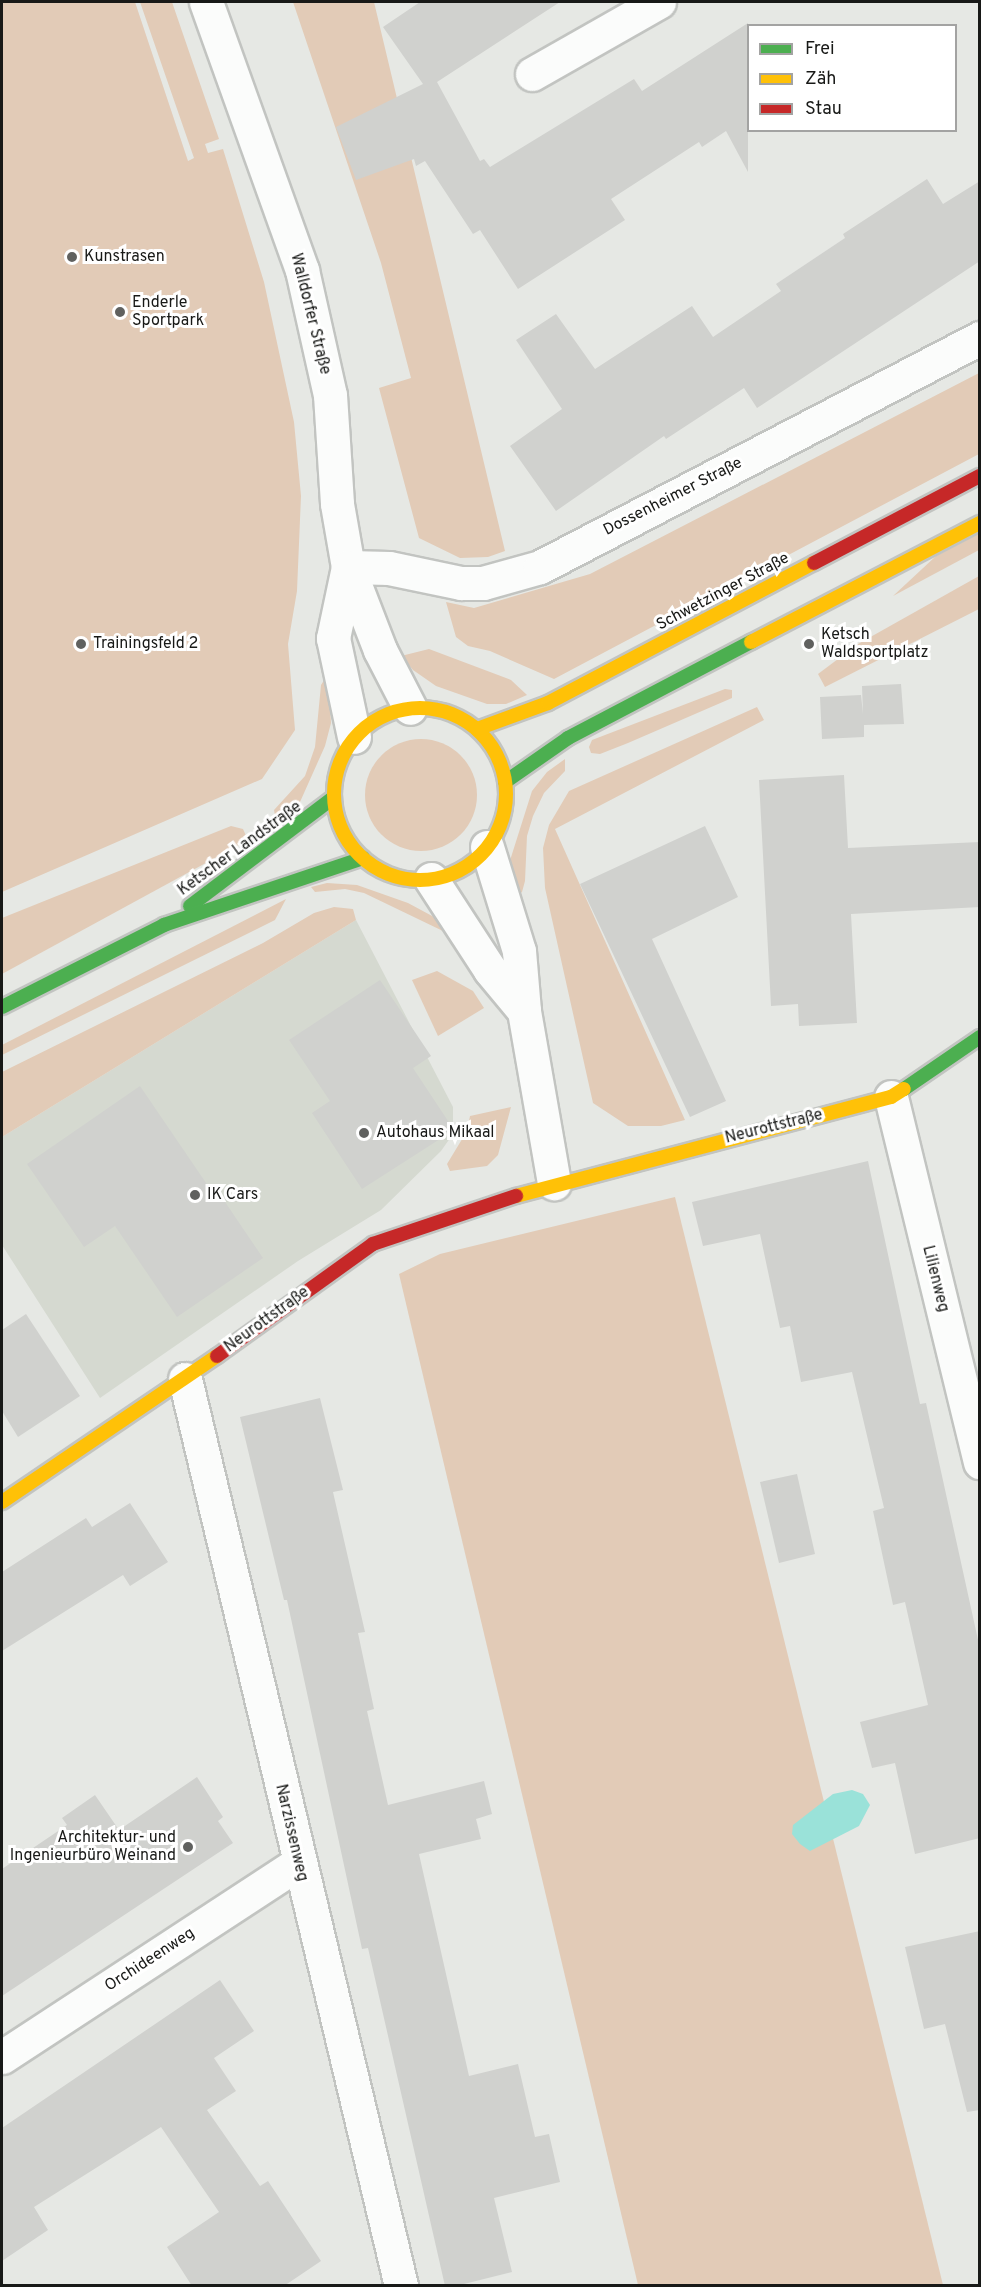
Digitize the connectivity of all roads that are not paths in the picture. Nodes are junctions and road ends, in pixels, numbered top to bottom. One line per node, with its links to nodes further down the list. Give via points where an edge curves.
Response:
1 (206, 2): 7 (street, Walldorfer Straße, via 302,270 330,395 338,504)
2 (659, 2): 3 (street)
3 (532, 74)
4 (980, 338): 7 (street, Dossenheimer Straße, via 540,567 483,583 461,584 389,568)
5 (980, 476): 9 (street, Schwetzinger Straße, via 548,702)
6 (980, 523): 11 (street, via 568,738)
7 (348, 567): 8 (street, Walldorfer Straße, via 380,650); 10 (street, Walldorfer Straße, via 333,638)
8 (410, 708): 9 (street, via 434,709 457,716); 10 (street, via 380,717)
9 (477, 729): 11 (street, via 493,748)
10 (354, 737): 12 (street, via 342,756)
11 (505, 782): 13 (street, via 502,816)
12 (333, 798): 14 (street, via 342,832); 16 (street, Ketscher Landstraße)
13 (487, 847): 15 (street, via 462,869); 18 (street, via 519,951)
14 (363, 858): 15 (street, via 383,872 407,879); 16 (street, Ketscher Landstraße)
15 (431, 879): 18 (street, via 490,970)
16 (164, 925): 17 (street, Ketscher Landstraße)
17 (2, 1008)
18 (524, 1011): 21 (street)
19 (980, 1037): 20 (street, Neurottstraße)
20 (891, 1097): 21 (street, Neurottstraße); 23 (street, Lilienweg)
21 (554, 1183): 22 (street, Neurottstraße, via 373,1244)
22 (185, 1379): 24 (street, Neurottstraße); 25 (street, Narzissenweg)
23 (980, 1462)
24 (2, 1502)
25 (298, 1863): 26 (street, Orchideenweg); 27 (street, Narzissenweg)
26 (2, 2057)
27 (401, 2286)

